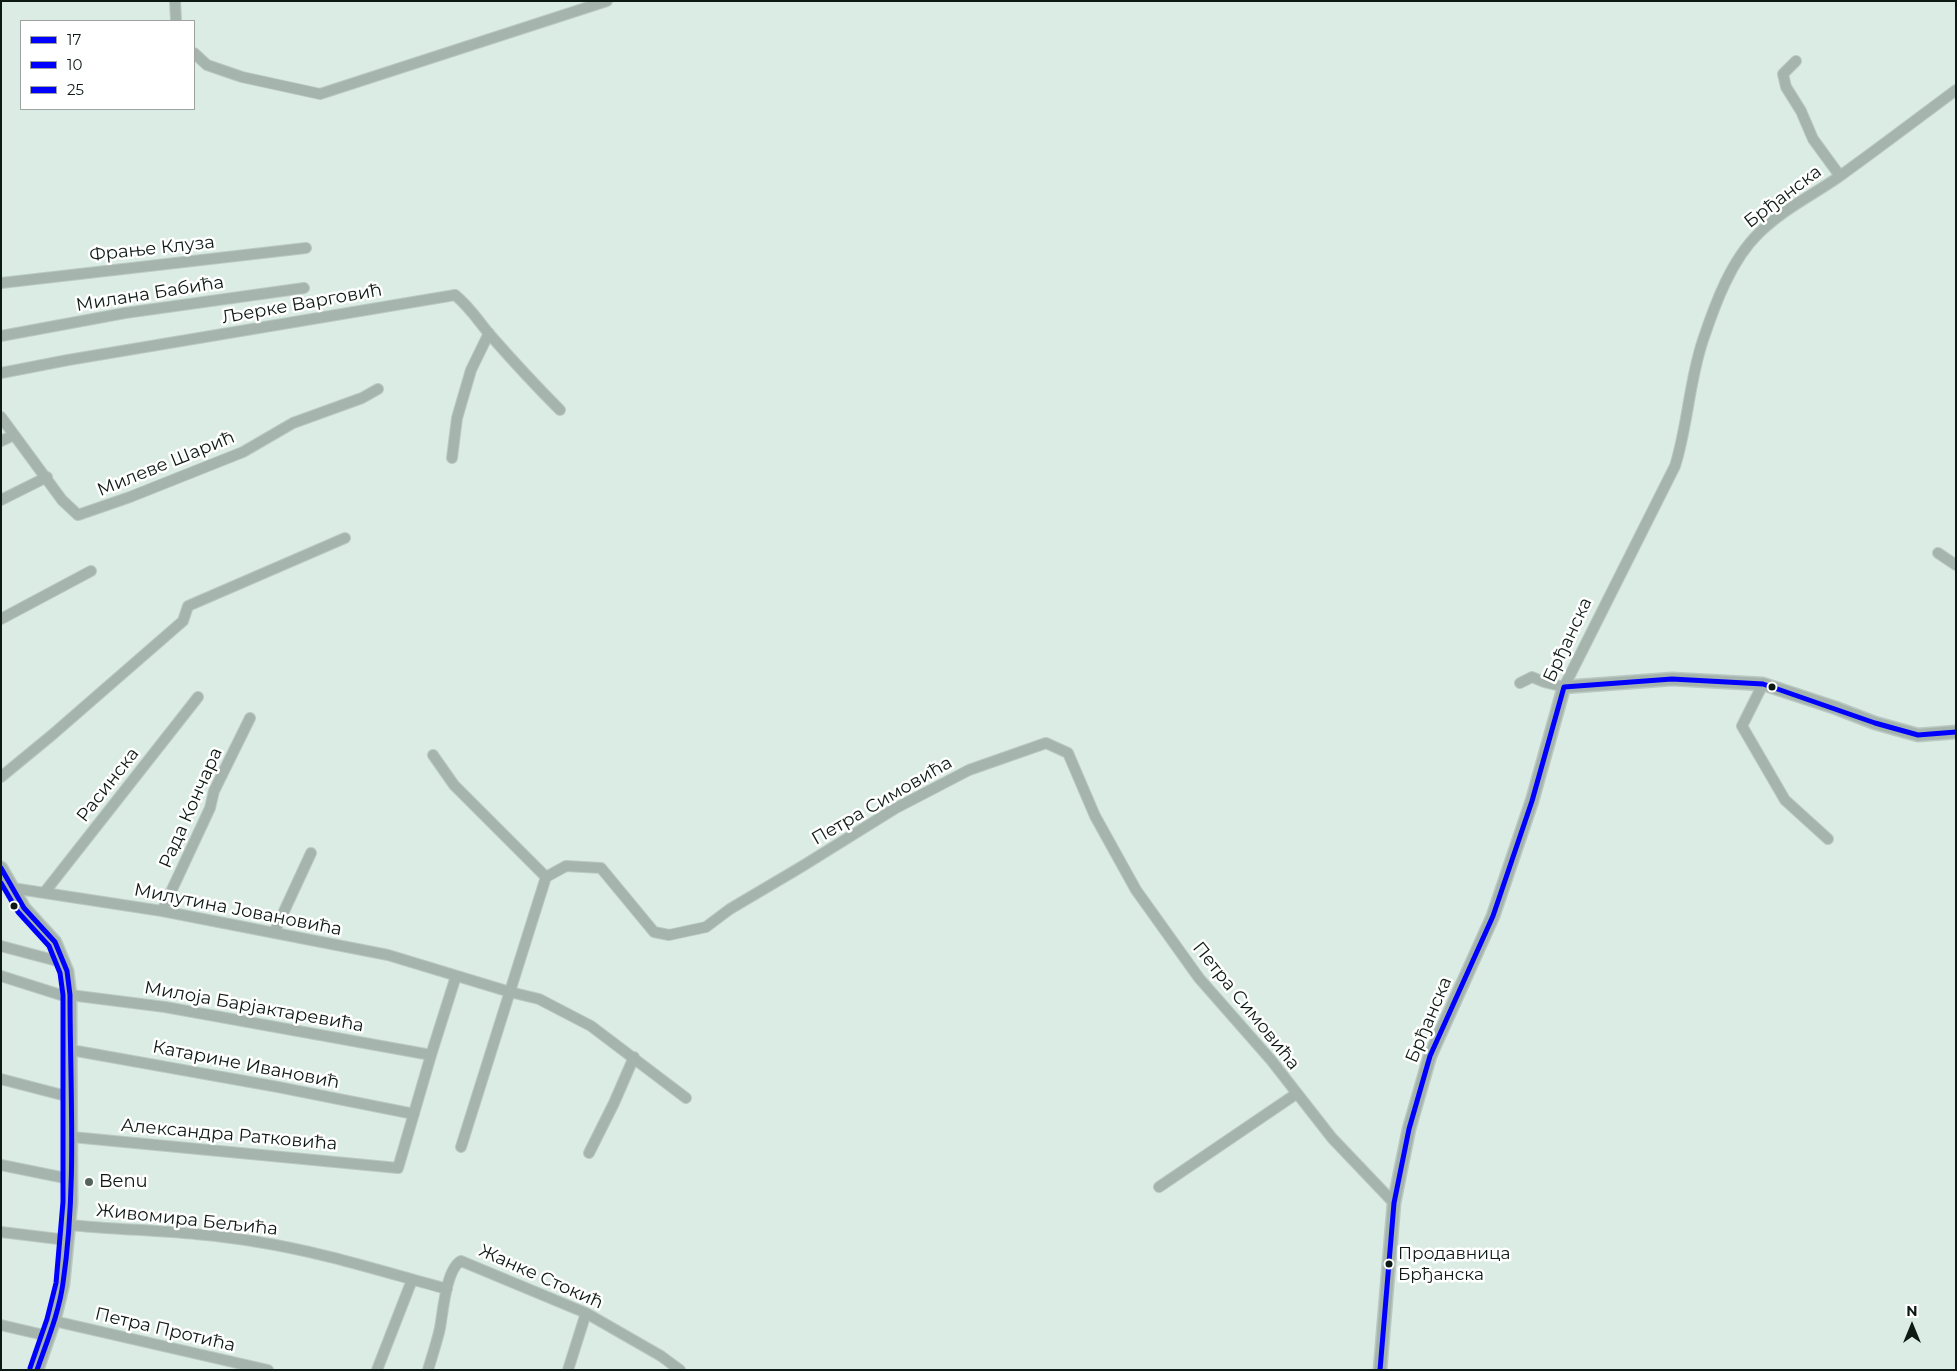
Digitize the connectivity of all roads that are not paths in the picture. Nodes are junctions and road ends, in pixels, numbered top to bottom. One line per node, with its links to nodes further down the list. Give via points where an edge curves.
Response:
1 (175, 1): 3 (street)
2 (607, 1): 4 (street, via 320,94 242,77 207,65)
3 (176, 20)
4 (195, 55)
5 (1796, 61): 7 (street, via 1783,74 1786,87 1814,139)
6 (1956, 90): 7 (street, Брђанска)
7 (1840, 176): 29 (street, Брђанска, via 1774,220 1758,234 1735,265 1699,354 1683,441 1675,466)
8 (306, 248): 9 (street, Фрање Клуза)
9 (1, 283)
10 (304, 288): 12 (street, Милана Бабића, via 125,313)
11 (489, 333): 13 (street, Љерке Варговић, via 455,295); 15 (street, Љерке Варговић); 19 (street, via 471,370 459,410)
12 (1, 336)
13 (1, 373)
14 (378, 389): 20 (street, Милеве Шарић, via 293,424 243,452 78,516 62,500)
15 (560, 410)
16 (1, 417): 17 (street, Милеве Шарић)
17 (14, 434): 18 (street); 20 (street, Милеве Шарић)
18 (1, 441)
19 (452, 458)
20 (47, 477): 21 (street)
21 (1, 500)
22 (345, 538): 34 (street, via 188,606 183,621)
23 (1938, 553): 24 (street)
24 (1956, 565)
25 (91, 571): 26 (street)
26 (1, 619)
27 (1520, 683): 29 (street, via 1532,678)
28 (1762, 684): 29 (street, via 1672,679); 32 (street, via 1918,735); 35 (street, via 1742,726 1785,800)
29 (1564, 687): 63 (street, Брђанска, via 1532,801 1493,916 1430,1056 1408,1128)
30 (198, 697): 40 (street, Расинска)
31 (250, 718): 41 (street, Рада Кончара)
32 (1956, 732)
33 (433, 755): 38 (street, via 454,785)
34 (1, 776)
35 (1828, 839)
36 (311, 854): 42 (street)
37 (3, 873): 39 (street)
38 (546, 877): 47 (street); 53 (street, Петра Симовића, via 566,866 600,868 654,932 669,935 706,927 730,909 896,808 968,770 1046,743 1068,753 1095,816 1136,890 1199,978)
39 (12, 888): 40 (street, Милутина Јовановића); 44 (street, via 24,908 55,942)
40 (44, 892): 41 (street, Милутина Јовановића)
41 (162, 911): 42 (street, Милутина Јовановића)
42 (274, 933): 46 (street, Милутина Јовановића, via 388,955)
43 (1, 946): 44 (street)
44 (65, 963): 48 (street)
45 (1, 976): 48 (street, Милоја Барјактаревића)
46 (456, 976): 47 (street, Милутина Јовановића); 50 (street)
47 (510, 992): 51 (street, Милутина Јовановића, via 539,999 591,1026); 58 (street)
48 (70, 995): 49 (street); 50 (street, Милоја Барјактаревића, via 165,1007)
49 (71, 1050): 54 (street); 56 (street, Катарине Ивановић)
50 (431, 1055): 56 (street)
51 (634, 1057): 55 (street, Милутина Јовановића); 59 (street)
52 (1, 1079): 54 (street)
53 (1296, 1094): 62 (street); 63 (street, Петра Симовића, via 1332,1138)
54 (70, 1097): 57 (street)
55 (686, 1098)
56 (414, 1114): 57 (street, Александра Ратковића, via 398,1168)
57 (72, 1137): 61 (street)
58 (461, 1147)
59 (588, 1153)
60 (1, 1165): 61 (street)
61 (70, 1179): 64 (street)
62 (1159, 1187)
63 (1394, 1202): 79 (street, Брђанска)
64 (69, 1225): 66 (street); 67 (street, Живомира Бељића, via 257,1241)
65 (1, 1232): 66 (street)
66 (67, 1240): 70 (street, via 64,1284)
67 (412, 1280): 68 (street, Живомира Бељића); 75 (street)
68 (447, 1289): 69 (street, Жанке Стокић, via 456,1264 461,1261); 76 (street, Жанке Стокић)
69 (586, 1313): 77 (street); 78 (street, Жанке Стокић)
70 (54, 1321): 72 (street); 74 (street, Петра Протића)
71 (1, 1326): 72 (street)
72 (48, 1336): 73 (street)
73 (37, 1370)
74 (268, 1370)
75 (376, 1370)
76 (428, 1370)
77 (568, 1370)
78 (680, 1370)
79 (1380, 1370)

